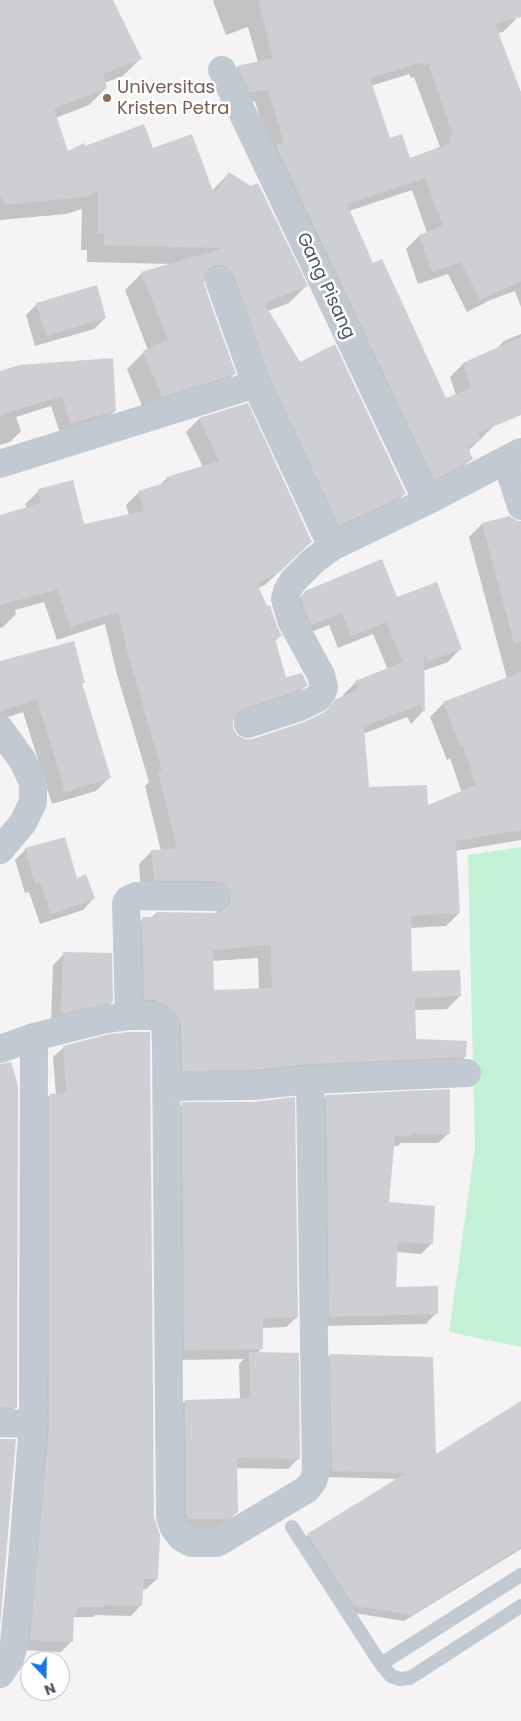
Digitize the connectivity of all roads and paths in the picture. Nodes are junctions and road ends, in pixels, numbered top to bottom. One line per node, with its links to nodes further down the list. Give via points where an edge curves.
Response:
1 (222, 70): 6 (street, Gang Pisang)
2 (219, 280): 3 (street)
3 (256, 384): 5 (street); 8 (street)
4 (514, 456): 6 (street); 7 (street)
5 (0, 464)
6 (427, 501): 8 (street)
7 (521, 506)
8 (332, 547): 9 (street, via 293,581 285,599 291,620 321,675 322,693 296,708)
9 (248, 724)
10 (0, 729): 11 (street, via 23,761 33,783 33,802 22,823)
11 (0, 850)
12 (215, 897): 13 (street, via 136,896 126,903)
13 (129, 1016): 14 (street, via 87,1022); 18 (street, via 154,1016 165,1025)
14 (34, 1036): 15 (street); 20 (street)
15 (0, 1049)
16 (467, 1073): 17 (street)
17 (310, 1080): 18 (street, via 254,1086); 18 (street, via 316,1472 307,1489 216,1543 203,1544 181,1538 170,1517)
18 (166, 1087)
19 (0, 1423): 20 (street)
20 (33, 1424): 25 (street, via 15,1636 10,1659)
21 (292, 1527): 24 (lane)
22 (521, 1575): 24 (lane)
23 (521, 1606): 24 (lane, via 410,1678 391,1676)
24 (381, 1664)
25 (0, 1674)

